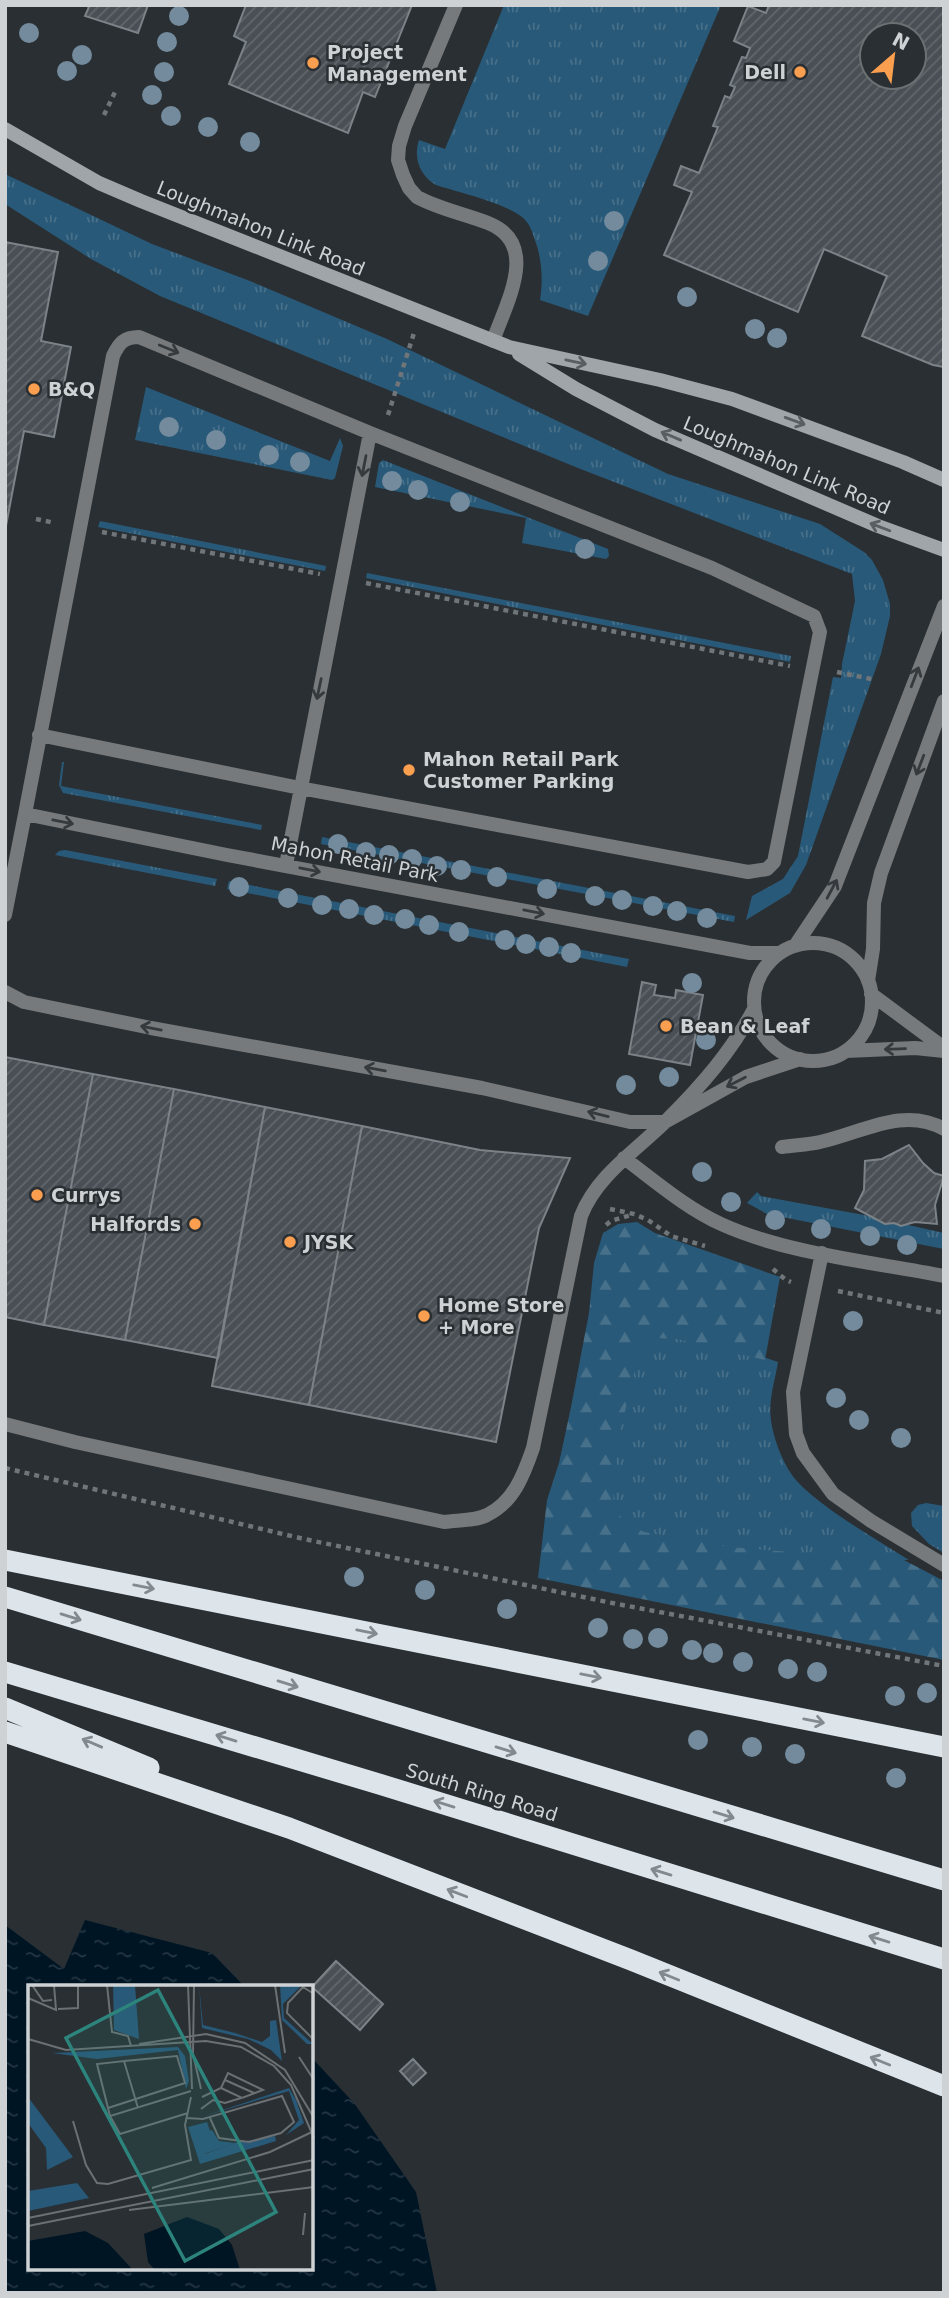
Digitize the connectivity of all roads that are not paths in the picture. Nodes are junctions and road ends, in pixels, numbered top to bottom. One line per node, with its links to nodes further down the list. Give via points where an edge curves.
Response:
1 (456, 5): 3 (lane, via 405,126 398,160 417,197 500,228 513,245 518,271)
2 (5, 129): 3 (main road, Loughmahon Link Road, via 99,183)
3 (493, 341): 4 (main road, Loughmahon Link Road)
4 (509, 347): 6 (main road, Loughmahon Link Road, one-way to 6, via 732,399); 7 (main road, Loughmahon Link Road, one-way to 4, via 877,526 655,430)
5 (370, 433): 10 (lane, one-way to 5, via 118,345 128,337 139,337); 11 (lane, one-way to 11); 11 (lane, via 712,568 806,611 814,616 820,632 813,668 774,862 767,869 748,872)
6 (944, 480)
7 (944, 550)
8 (944, 606): 15 (lane, one-way to 8, via 835,886)
9 (944, 701): 17 (lane, one-way to 17, via 881,873 874,903)
10 (38, 735): 11 (lane); 12 (lane)
11 (300, 788): 13 (lane)
12 (24, 814): 13 (lane, Mahon Retail Park, one-way to 13); 14 (lane)
13 (286, 865): 16 (lane, Mahon Retail Park, one-way to 16, via 750,953)
14 (5, 915)
15 (795, 946): 16 (lane); 17 (lane, via 814,943 850,956 863,971)
16 (779, 953): 19 (lane, via 759,978)
17 (869, 988): 20 (lane); 21 (lane, via 868,1024)
18 (5, 992): 23 (lane, one-way to 18, via 630,1122 468,1086 151,1028 24,1002)
19 (754, 1009): 22 (lane, via 769,1042); 23 (lane, via 728,1054)
20 (944, 1050): 21 (lane, one-way to 21)
21 (846, 1051): 22 (lane, via 816,1061)
22 (800, 1059): 23 (lane, one-way to 23, via 746,1077)
23 (665, 1122): 26 (lane)
24 (944, 1129): 25 (lane, via 917,1119)
25 (782, 1147)
26 (624, 1158): 27 (lane, via 720,1224); 29 (lane, via 593,1192 581,1216 533,1448 521,1482 506,1501 486,1515 444,1522)
27 (822, 1253): 28 (lane); 31 (lane, via 794,1381 793,1415 803,1452 833,1494)
28 (944, 1276)
29 (5, 1424)
30 (5, 1560): 36 (highway, one-way to 36)
31 (944, 1565)
32 (5, 1597): 38 (highway, one-way to 38)
33 (5, 1672): 39 (highway, South Ring Road, one-way to 33)
34 (5, 1707): 37 (highway, one-way to 34)
35 (5, 1732): 37 (highway)
36 (944, 1747)
37 (289, 1828): 40 (highway, one-way to 37)
38 (944, 1880)
39 (944, 1959)
40 (944, 2086)

